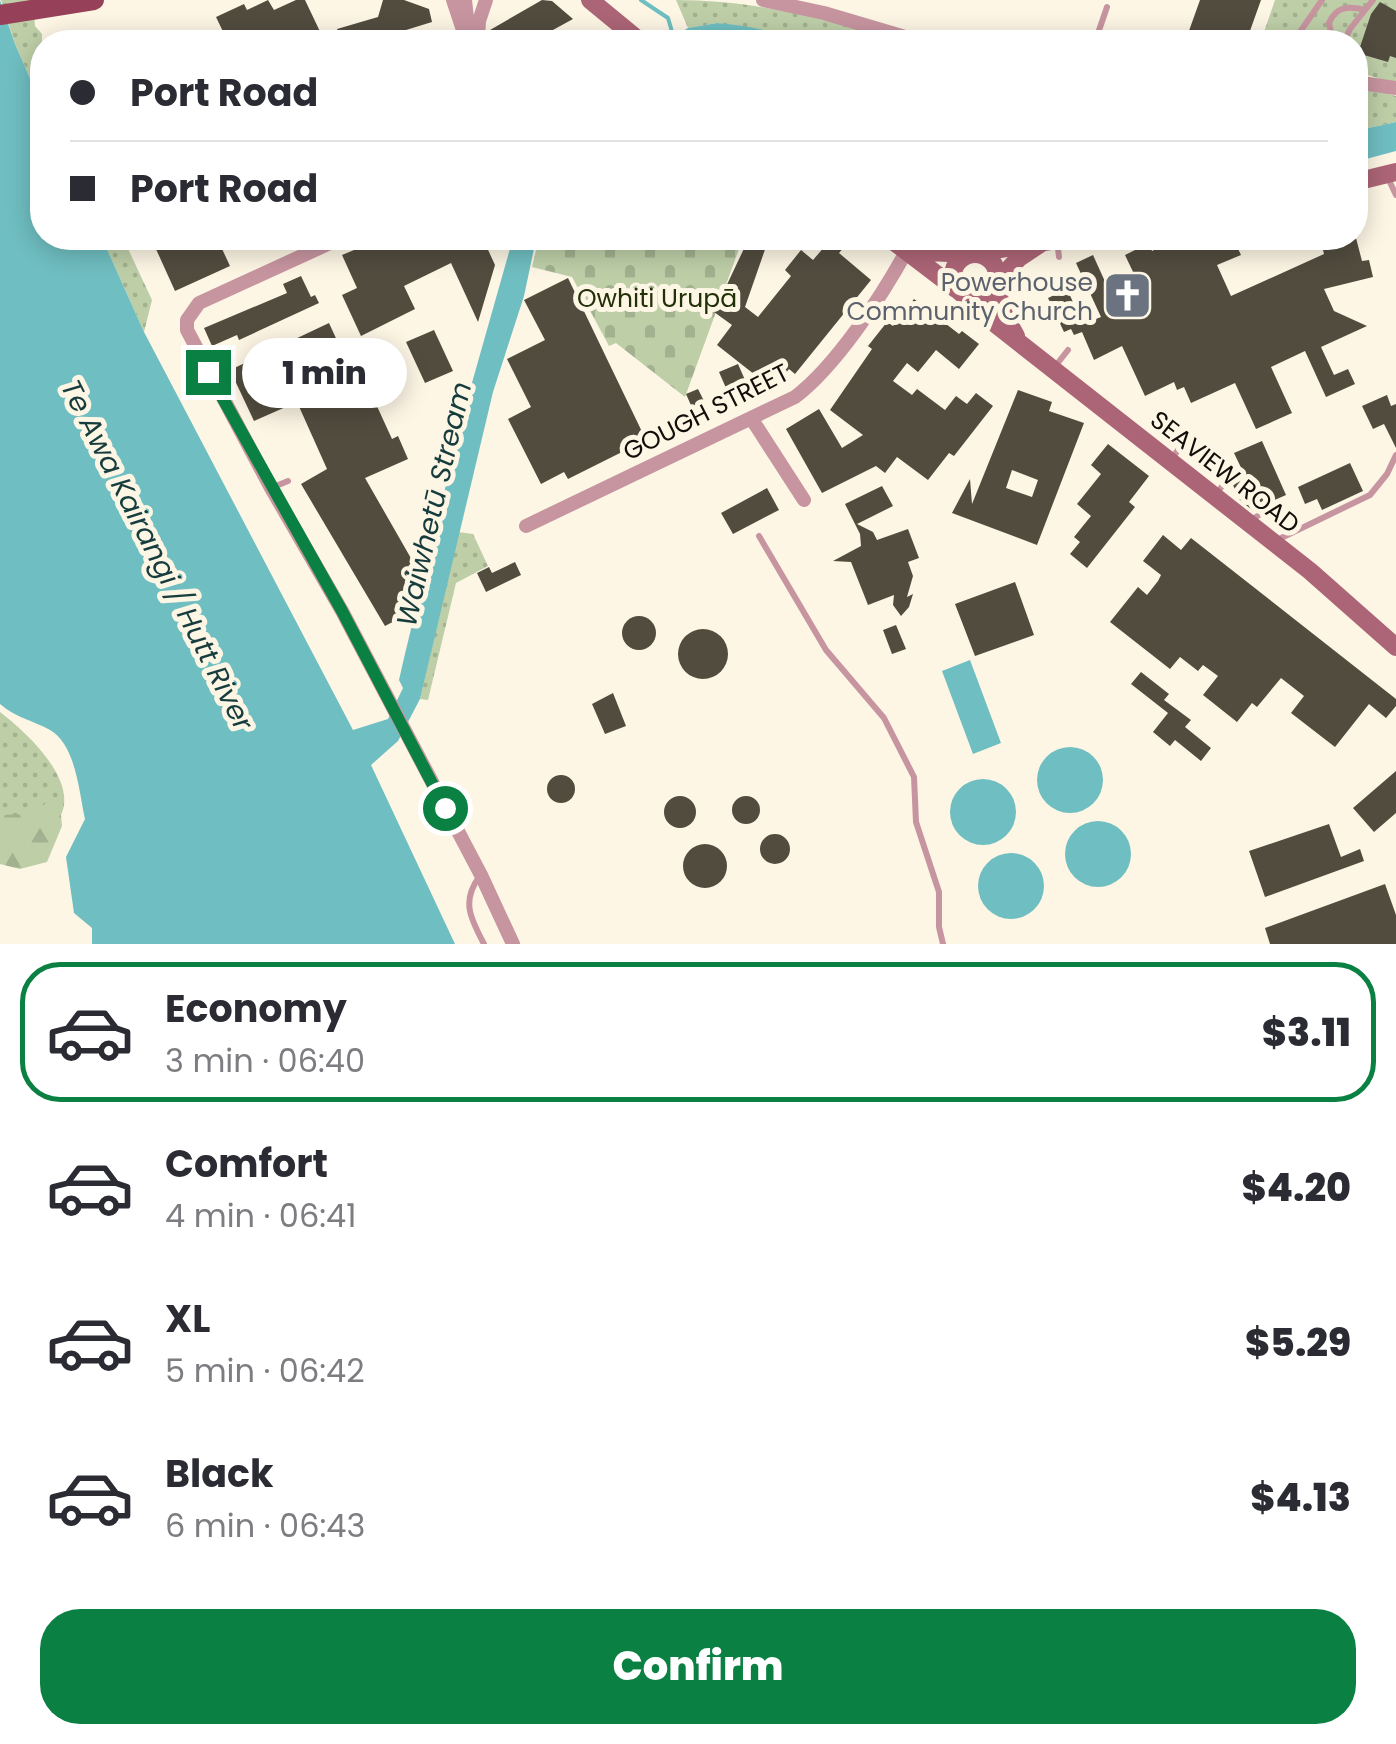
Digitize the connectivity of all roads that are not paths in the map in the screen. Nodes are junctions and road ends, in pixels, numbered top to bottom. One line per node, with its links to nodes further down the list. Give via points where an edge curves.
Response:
1 (94, 0): 11 (main road)
2 (454, 0): 12 (street)
3 (465, 0): 13 (street)
4 (486, 0): 14 (street)
5 (590, 0): 15 (main road)
6 (763, 0): 16 (street)
7 (1322, 0): 18 (lane)
8 (1374, 0): 10 (lane)
9 (1107, 7): 17 (lane)
10 (1366, 10): 19 (lane, via 1336,12); 20 (lane)
11 (0, 14)
12 (467, 30)
13 (470, 30)
14 (476, 30)
15 (626, 30)
16 (899, 30)
17 (1099, 30)
18 (1301, 30)
19 (1330, 30)
20 (1352, 30)
21 (1368, 84): 22 (street)
22 (1396, 88)
23 (1391, 174): 24 (lane)
24 (1396, 196)
25 (315, 250): 36 (street, via 199,303 187,330)
26 (1009, 250): 29 (main road)
27 (1041, 250): 30 (main road, via 1020,258)
28 (907, 251): 29 (main road); 31 (main road, SEAVIEW ROAD); 37 (street, GOUGH STREET, via 811,384)
29 (973, 254): 30 (main road, via 994,264); 31 (main road, via 952,271)
30 (996, 282): 31 (main road, via 984,296); 32 (main road, SEAVIEW ROAD)
31 (962, 293): 32 (main road, SEAVIEW ROAD)
32 (1018, 341): 35 (main road, SEAVIEW ROAD)
33 (1068, 350): 35 (lane)
34 (228, 363): 36 (lane)
35 (1053, 369): 40 (main road, SEAVIEW ROAD)
36 (208, 372): 43 (street, via 253,440)
37 (751, 418): 45 (street); 48 (street, GOUGH STREET)
38 (1188, 438): 40 (lane)
39 (1396, 455): 50 (lane, via 1370,495)
40 (1170, 460): 44 (main road, SEAVIEW ROAD)
41 (1234, 471): 44 (lane)
42 (288, 481): 43 (lane)
43 (271, 488): 52 (street)
44 (1215, 495): 47 (main road, SEAVIEW ROAD)
45 (804, 500)
46 (1266, 511): 47 (lane)
47 (1248, 522): 50 (main road, SEAVIEW ROAD)
48 (526, 526)
49 (759, 536): 55 (lane, via 826,650 884,718 914,776 916,822 940,892)
50 (1273, 542): 51 (main road, SEAVIEW ROAD)
51 (1396, 647)
52 (481, 875): 53 (lane, via 467,900); 54 (street)
53 (484, 944)
54 (513, 944)
55 (943, 944)

